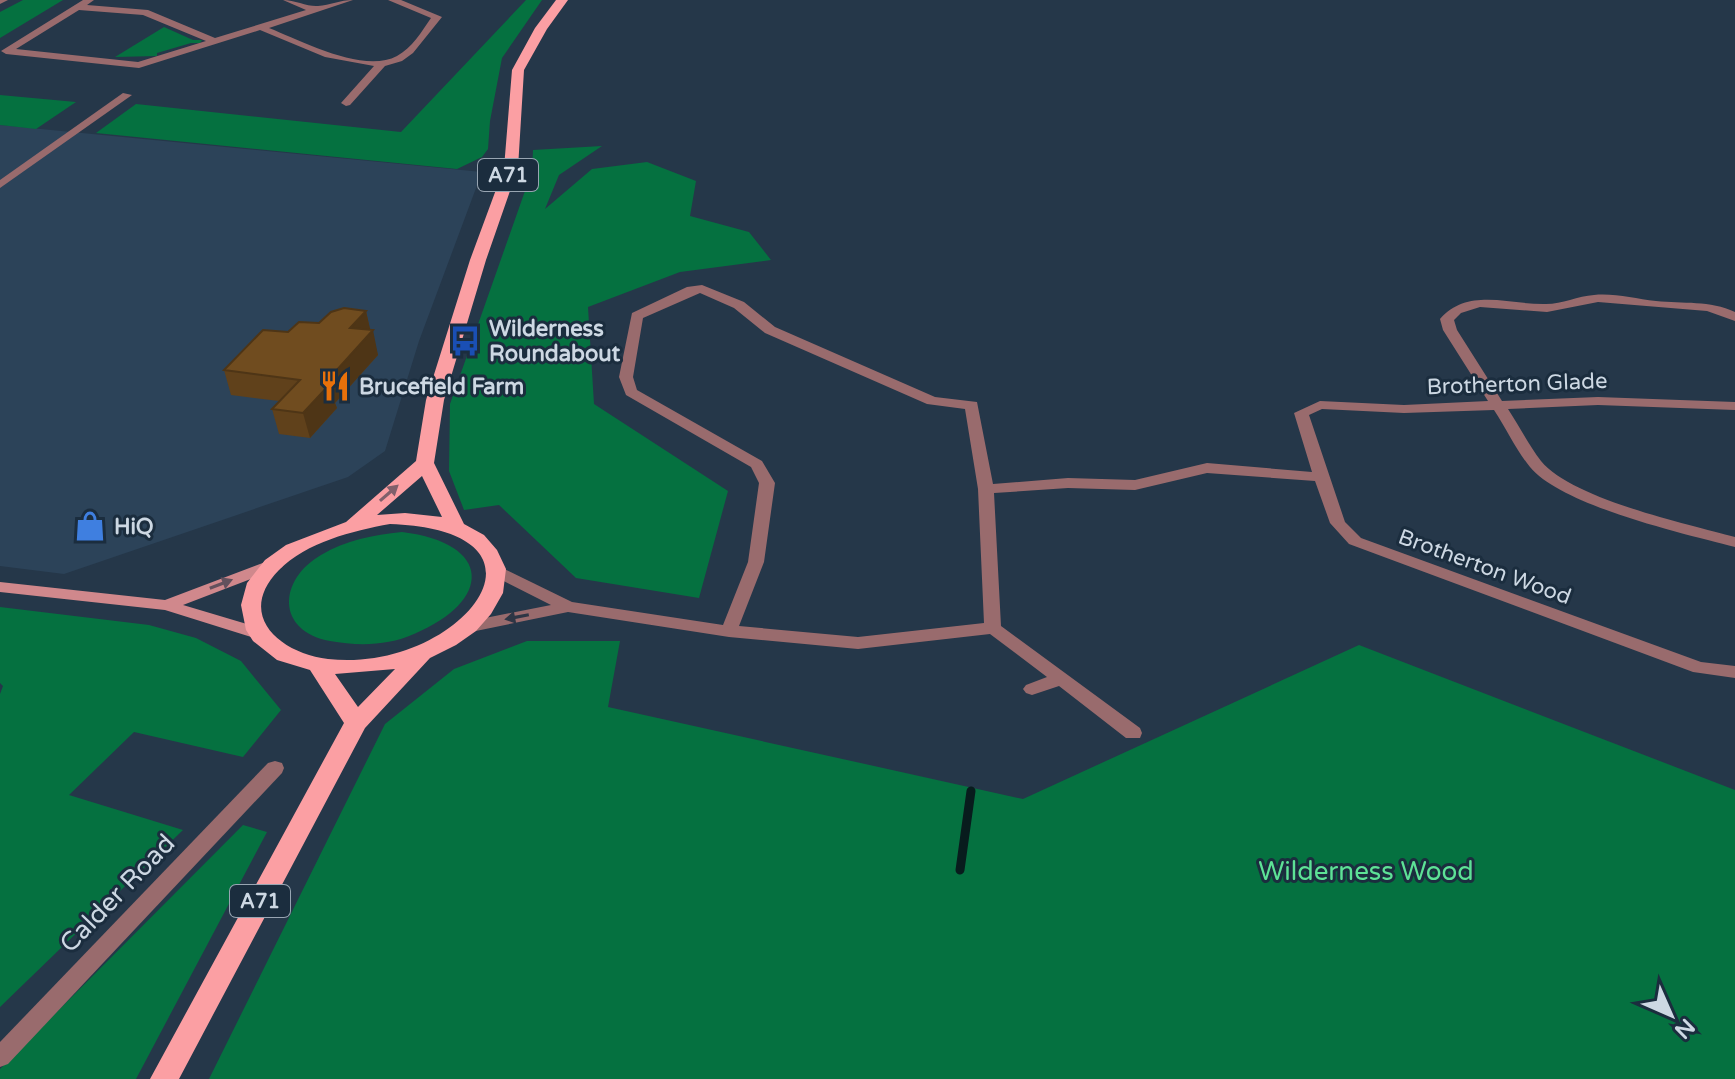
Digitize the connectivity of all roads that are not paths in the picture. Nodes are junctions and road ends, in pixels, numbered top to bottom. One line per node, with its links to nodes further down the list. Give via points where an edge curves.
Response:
1 (89, 0): 6 (street)
2 (288, 0): 7 (street)
3 (348, 0): 7 (street)
4 (393, 0): 10 (street, via 437,17 401,59)
5 (562, 0): 18 (main road, A71, via 518,70 511,168 435,400)
6 (78, 7): 9 (street, via 145,12); 9 (street, via 6,51 139,65)
7 (315, 10): 8 (street)
8 (260, 27): 9 (street); 10 (street, via 342,59)
9 (214, 41)
10 (382, 63): 12 (street)
11 (127, 95): 13 (street)
12 (346, 103)
13 (0, 185)
14 (1735, 317): 15 (street, via 1717,308 1612,298 1546,308 1494,303 1455,309 1447,319 1450,330)
15 (1497, 405): 16 (street, Brotherton Glade, via 1598,401); 17 (street, Brotherton Glade, via 1320,405); 23 (street, via 1537,466 1557,483)
16 (1735, 406)
17 (1301, 413): 19 (street, Brotherton Wood)
18 (425, 463): 21 (main road, one-way to 18); 22 (main road)
19 (1320, 477): 20 (street, via 1207,468 1135,485); 35 (street, Brotherton Wood, via 1338,523 1355,541 1699,668)
20 (986, 489): 30 (street); 31 (street, via 972,405 918,395 770,330 739,305 702,289 637,316 626,377 631,392 757,464 767,483 756,562)
21 (354, 524): 22 (main road, via 390,518); 24 (main road, via 298,546)
22 (456, 527): 25 (main road, via 490,553)
23 (1735, 542)
24 (276, 563): 27 (street, one-way to 24); 32 (main road, via 257,586 251,610)
25 (496, 570): 28 (street); 29 (main road, A71, via 484,609)
26 (0, 587): 27 (street)
27 (166, 605): 32 (street)
28 (568, 607): 29 (street, one-way to 29); 31 (street)
29 (466, 627): 33 (main road, A71)
30 (993, 628): 31 (street, via 858,643); 36 (street)
31 (729, 631)
32 (258, 633): 34 (main road, A71, via 292,658)
33 (423, 652): 34 (main road, A71, via 353,667); 38 (main road, A71)
34 (318, 665): 38 (main road)
35 (1735, 672)
36 (1061, 679): 37 (street); 39 (street)
37 (1032, 689)
38 (356, 723): 42 (main road, A71)
39 (1133, 733)
40 (275, 768): 41 (street, Calder Road)
41 (0, 1057)
42 (164, 1079)

